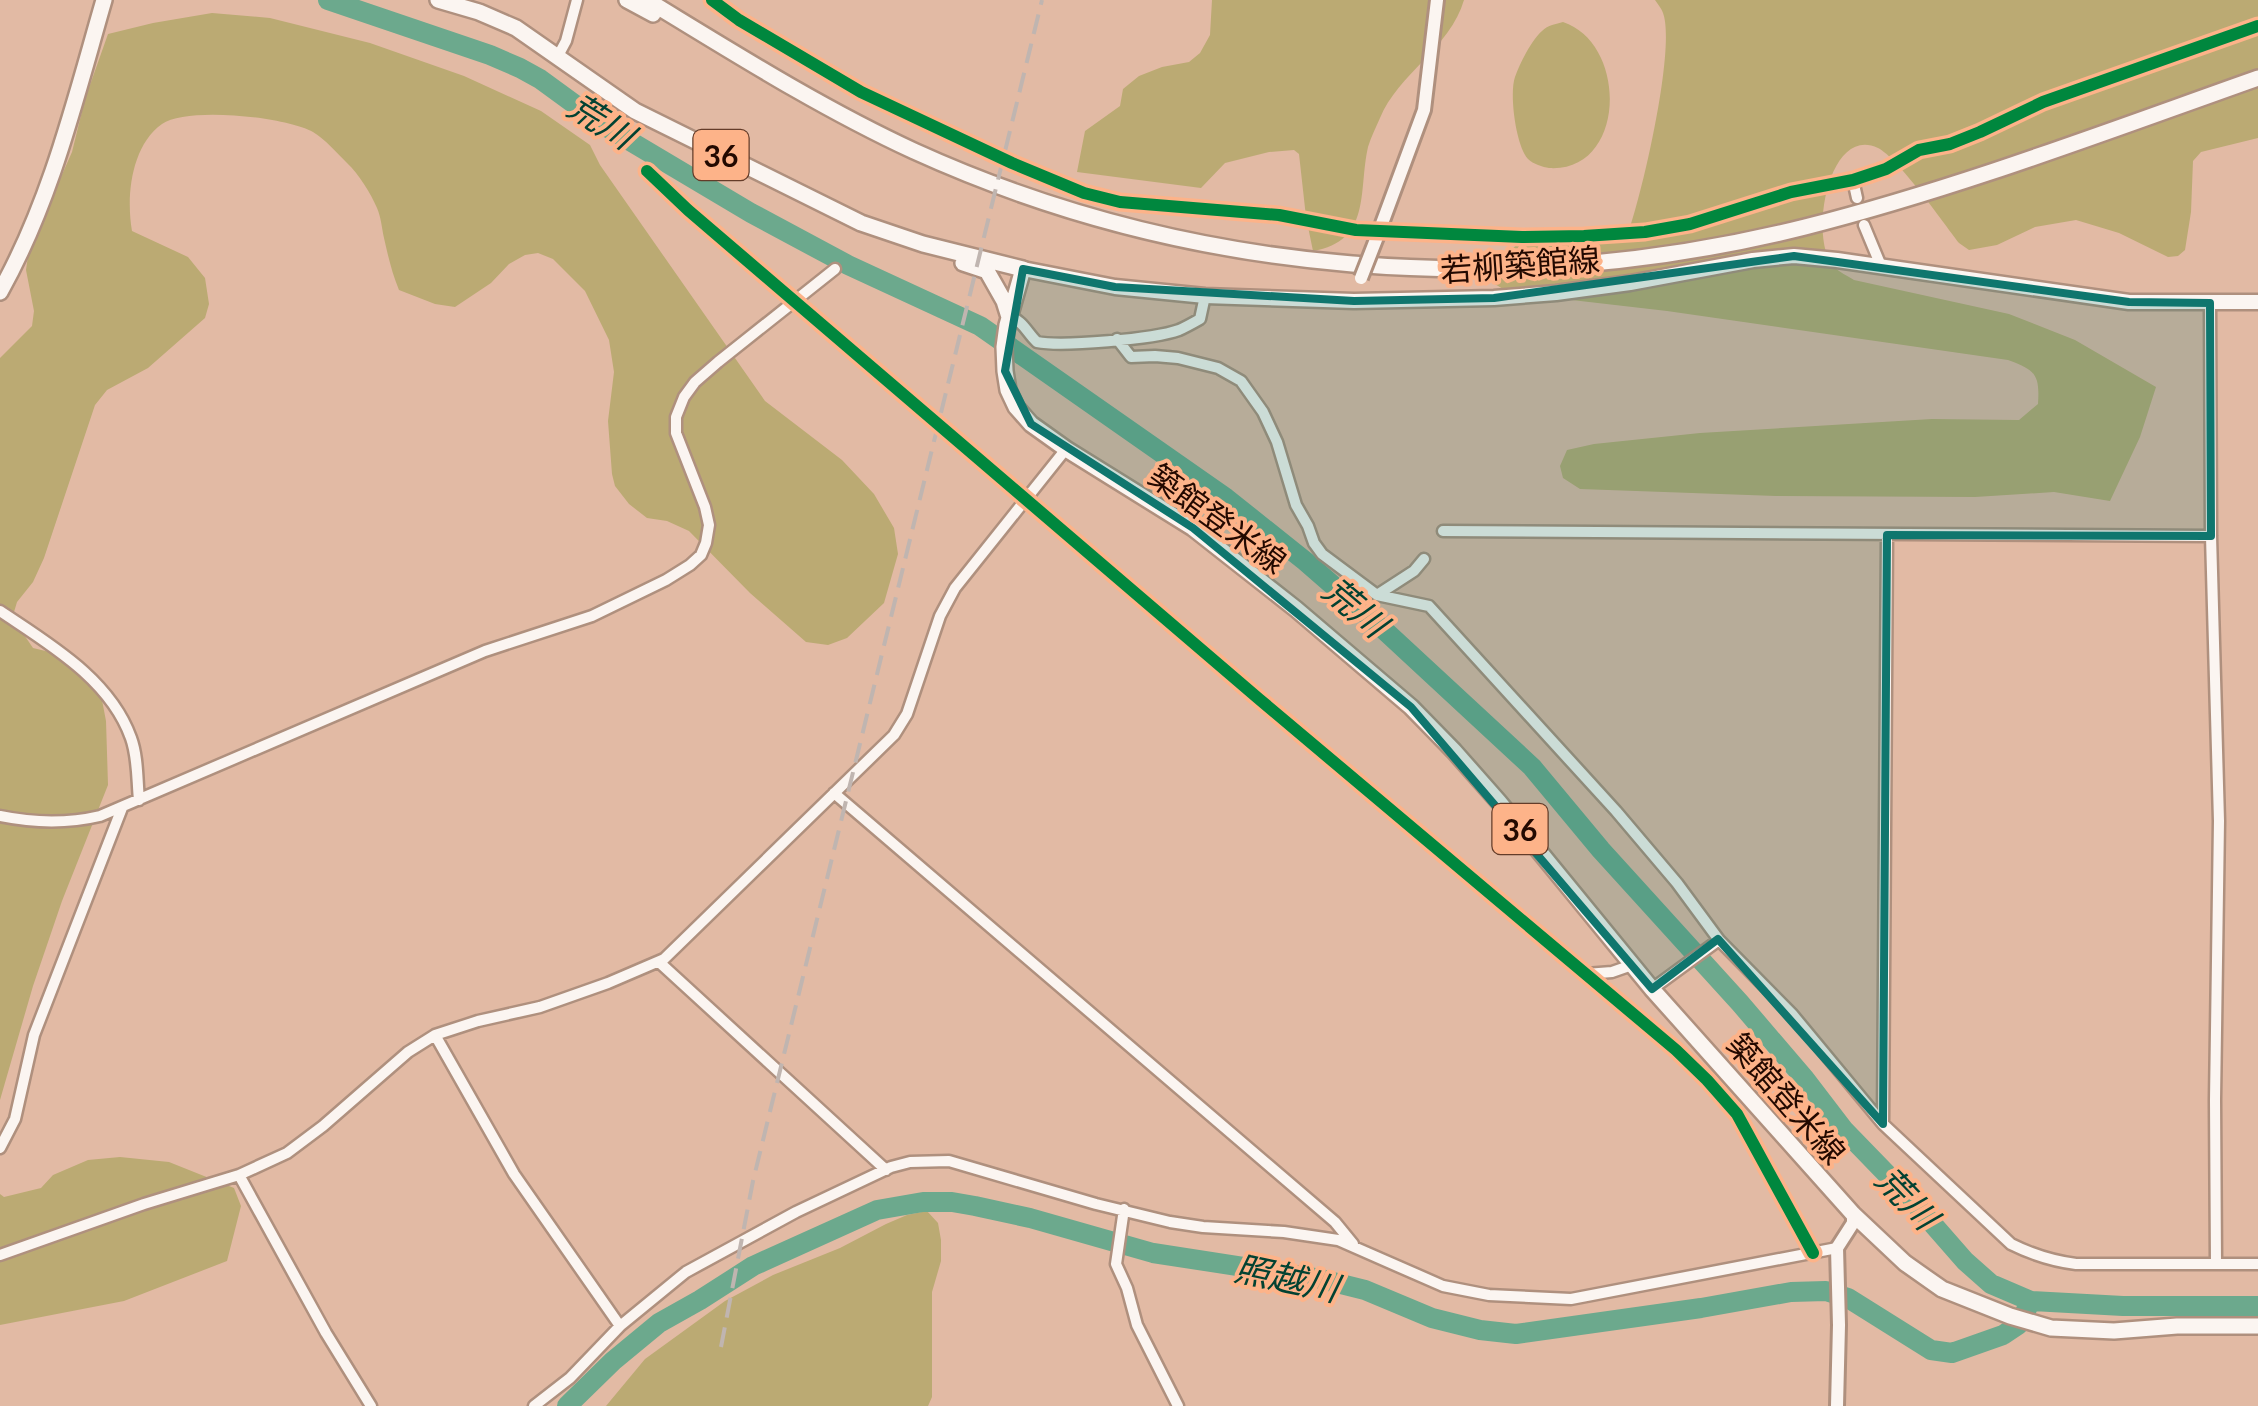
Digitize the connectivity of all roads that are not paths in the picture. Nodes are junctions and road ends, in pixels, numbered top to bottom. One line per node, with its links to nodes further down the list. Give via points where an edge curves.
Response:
1 (104, 0): 22 (main road, via 60,156)
2 (438, 0): 10 (main road, 36, via 516,28)
3 (577, 0): 10 (street)
4 (627, 0): 12 (main road)
5 (647, 0): 12 (main road)
6 (661, 0): 12 (main road)
7 (712, 0): 17 (street, via 861,92 1084,193 1279,215)
8 (1437, 0): 17 (street, via 1424,110)
9 (2258, 26): 14 (street, via 2043,102)
10 (558, 56): 18 (main road, 36, via 666,128 861,223)
11 (2258, 78): 12 (main road, via 1977,177 1800,228 1608,262 1473,268 1301,260 1124,226 916,152)
12 (789, 86)
13 (647, 171): 25 (street)
14 (1853, 180): 15 (street); 17 (street, via 1645,232)
15 (1857, 198)
16 (1864, 225): 19 (street)
17 (1378, 234): 24 (street, bridge)
18 (923, 244): 20 (main road, 36); 28 (main road, via 987,271)
19 (1881, 266): 24 (main road, 若柳築館線, via 1794,256 1556,293); 27 (main road, 若柳築館線, via 2129,302)
20 (1023, 269): 23 (main road, 若柳築館線); 28 (main road, 築館登米線 / 36)
21 (835, 270): 25 (street)
22 (0, 292)
23 (1205, 296): 24 (main road, 若柳築館線); 29 (street, via 1200,318 1176,331)
24 (1354, 301)
25 (795, 302): 31 (street); 39 (street, via 684,396 676,433 709,525 702,555 690,565 592,616 485,652)
26 (2258, 302): 27 (main road, 若柳築館線)
27 (2210, 303): 34 (street)
28 (1008, 321): 29 (street, via 1016,318 1037,342); 30 (main road, 築館登米線 / 36, via 1008,390 1031,424)
29 (1116, 339): 36 (street, via 1131,357 1178,358 1241,382 1263,412 1314,543)
30 (1066, 450): 31 (street); 44 (main road, 築館登米線 / 36, via 1193,528 1399,696 1465,764)
31 (1027, 498): 38 (street, via 955,588 894,735); 45 (street)
32 (1443, 531): 33 (street)
33 (1887, 535): 34 (street); 48 (street)
34 (2211, 536): 58 (street, via 2219,821)
35 (1424, 558): 36 (street)
36 (1377, 594): 42 (street, via 1429,606 1616,810)
37 (0, 611): 39 (street, via 68,659 110,702 133,742)
38 (834, 793): 43 (street); 54 (street, via 1335,1222)
39 (139, 800): 40 (street)
40 (122, 808): 41 (street, via 64,822); 49 (street, via 34,1035 15,1118)
41 (0, 816)
42 (1715, 942): 46 (street); 48 (street, via 1792,1014)
43 (659, 962): 47 (street, via 540,1007); 50 (street)
44 (1632, 964): 45 (street); 46 (main road, 築館登米線 / 36)
45 (1585, 974): 55 (street, via 1676,1050 1736,1114)
46 (1652, 989): 53 (main road, 築館登米線 / 36)
47 (435, 1034): 51 (street, via 287,1153); 60 (street, via 514,1174)
48 (1883, 1124): 58 (street, via 2011,1244 2032,1255 2076,1264)
49 (0, 1148)
50 (886, 1170): 52 (street, via 950,1161); 60 (street, via 686,1272)
51 (239, 1174): 57 (street); 62 (street)
52 (1124, 1209): 54 (street, via 1203,1227 1312,1235); 64 (street, via 1116,1264 1137,1326)
53 (1853, 1214): 56 (street); 61 (main road, 築館登米線 / 36, via 1942,1289 2050,1328)
54 (1356, 1249): 55 (street, via 1443,1286 1571,1300)
55 (1813, 1252): 56 (street)
56 (1837, 1252): 65 (street)
57 (0, 1255)
58 (2216, 1264): 59 (street)
59 (2258, 1264)
60 (620, 1326): 63 (street)
61 (2258, 1326)
62 (372, 1406)
63 (534, 1406)
64 (1178, 1406)
65 (1837, 1406)

